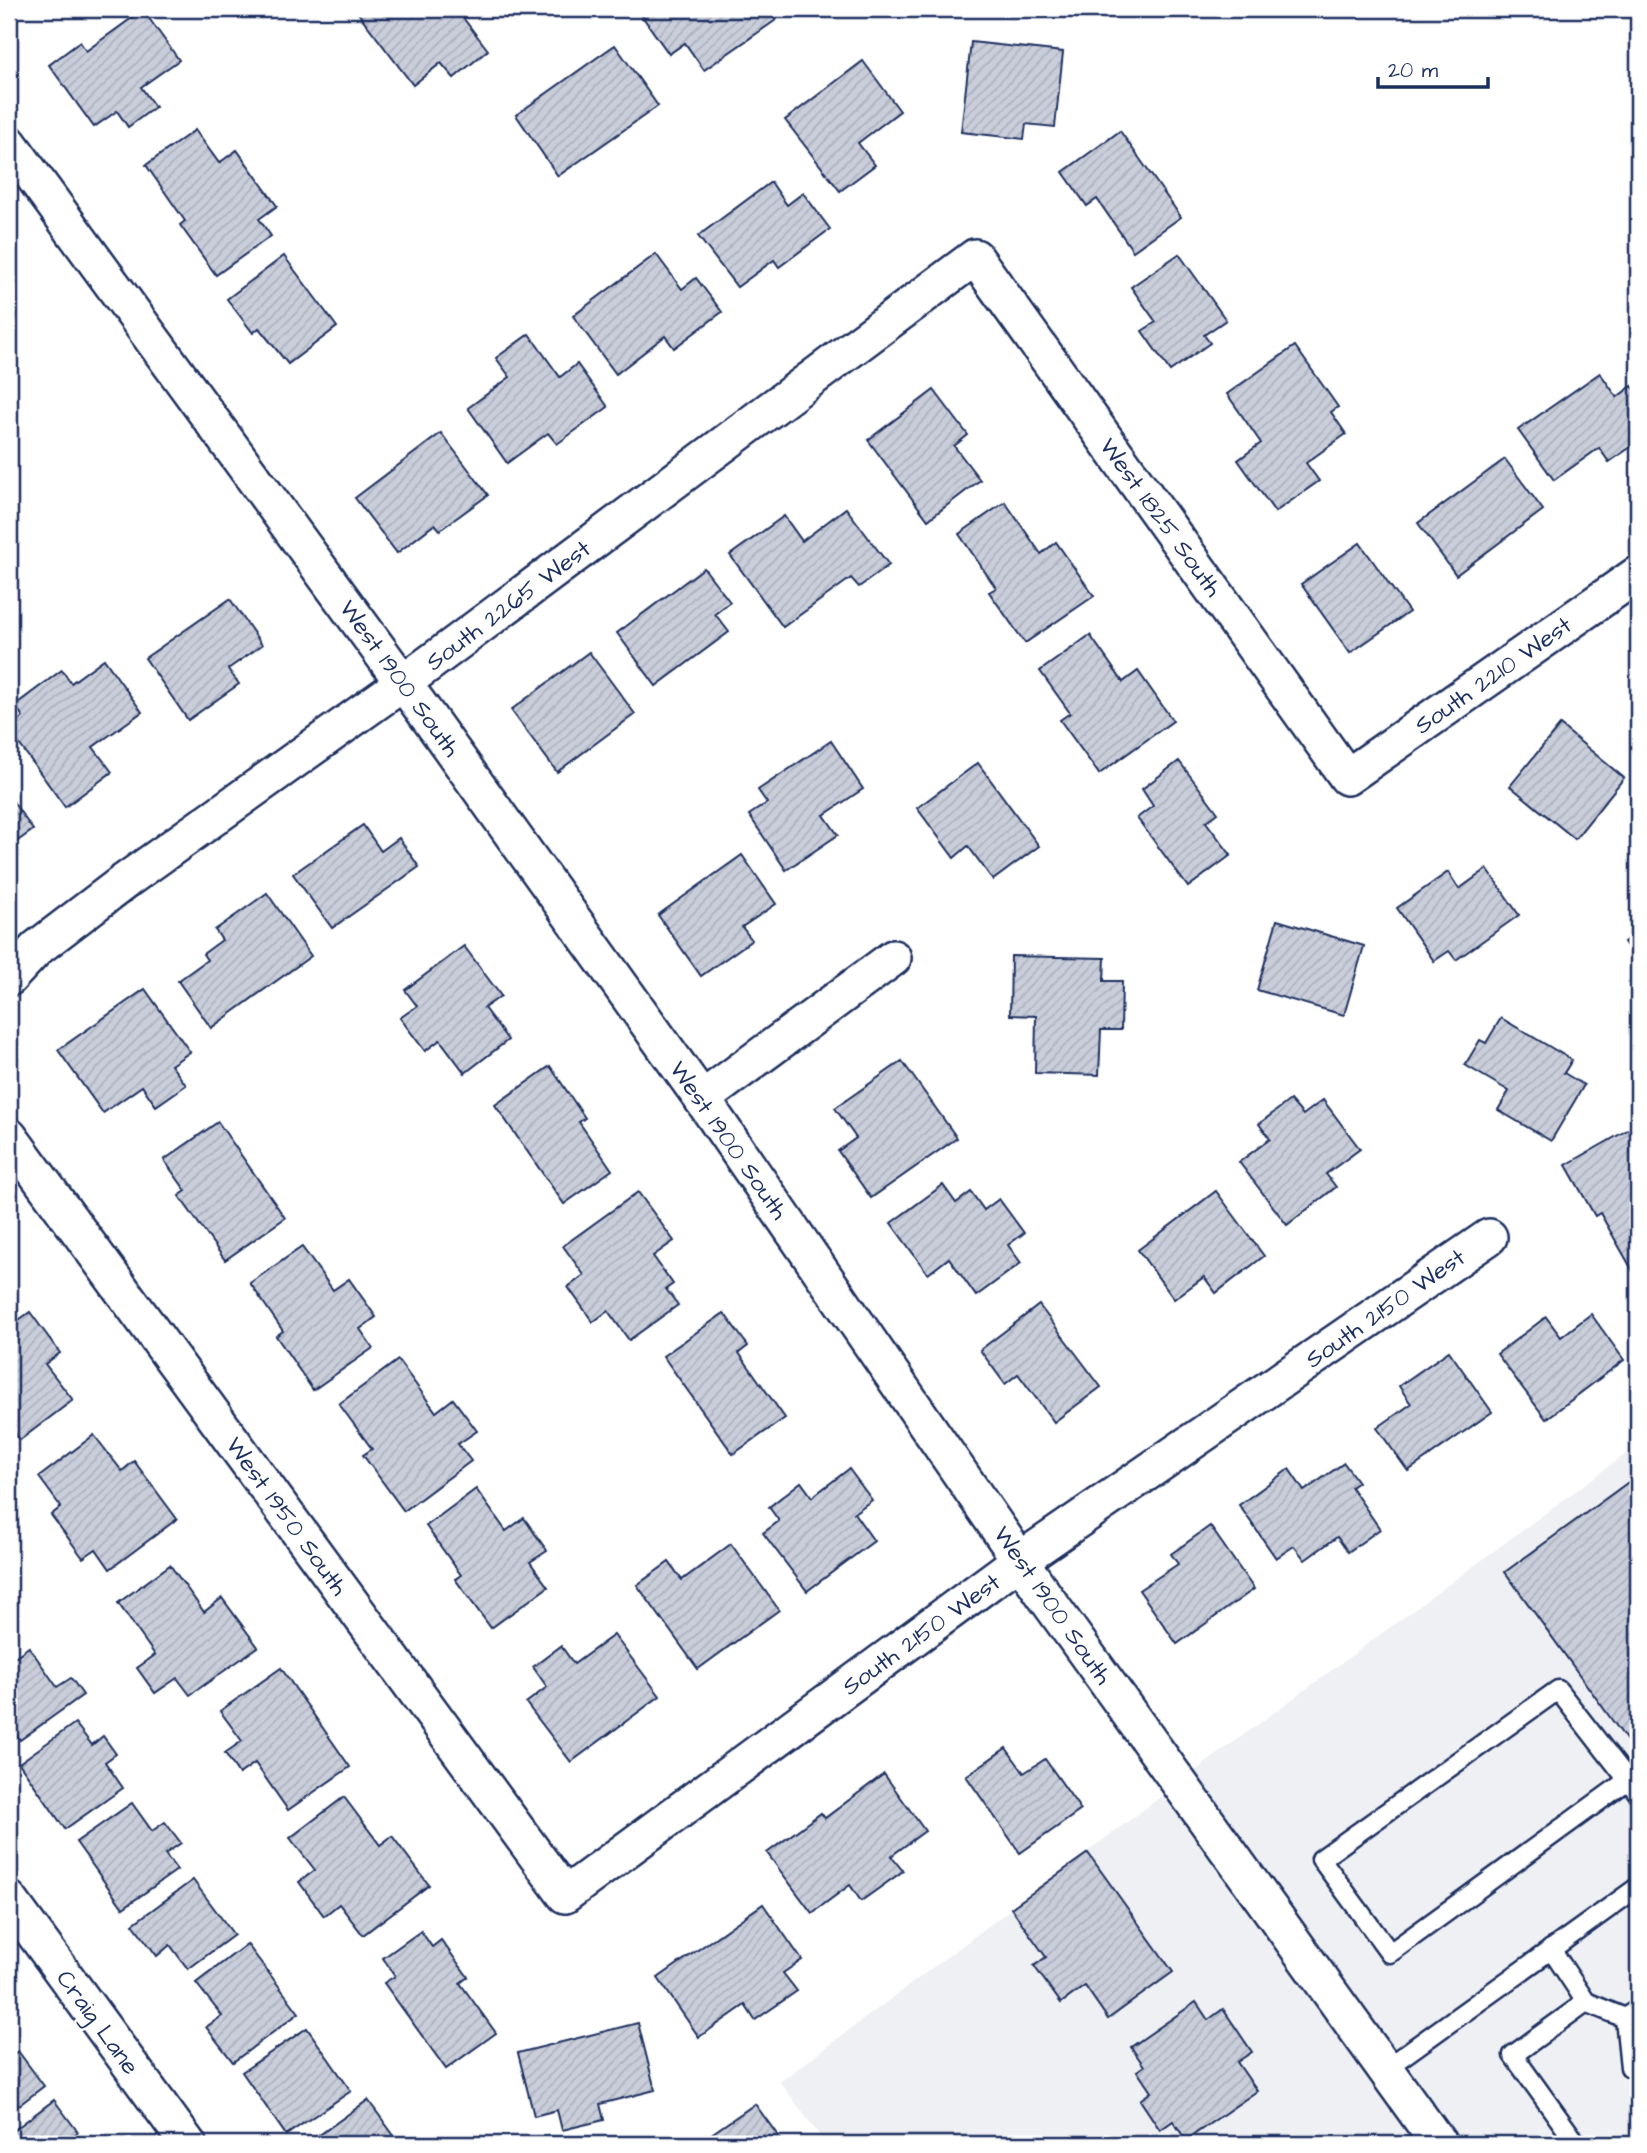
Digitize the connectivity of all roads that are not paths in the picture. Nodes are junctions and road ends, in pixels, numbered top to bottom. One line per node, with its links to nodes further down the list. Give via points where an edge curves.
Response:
1 (9, 143): 4 (street, West 1900 South)
2 (975, 257): 4 (street, South 2265 West); 5 (street, West 1825 South)
3 (1635, 582): 5 (street, South 2210 West)
4 (402, 684): 7 (street, South 2265 West, via 125,881 37,948); 8 (street, West 1900 South)
5 (1347, 777)
6 (893, 958): 8 (street)
7 (9, 978)
8 (702, 1099): 11 (street, West 1900 South)
9 (9, 1136): 14 (street, West 1950 South)
10 (1489, 1237): 11 (street, South 2150 West)
11 (1020, 1560): 14 (street, South 2150 West); 20 (street, West 1900 South)
12 (1633, 1786): 12 (lane, via 1558,1689 1321,1859 1390,1953)
13 (1638, 1887): 16 (lane)
14 (565, 1895)
15 (9, 1899): 21 (street, Craig Lane)
16 (1551, 1949): 17 (lane); 20 (lane)
17 (1586, 2001): 18 (lane); 23 (lane, via 1513,2055)
18 (1632, 2014): 19 (lane)
19 (1630, 2067)
20 (1385, 2069): 22 (street, West 1900 South)
21 (188, 2144)
22 (1439, 2144)
23 (1577, 2144)

